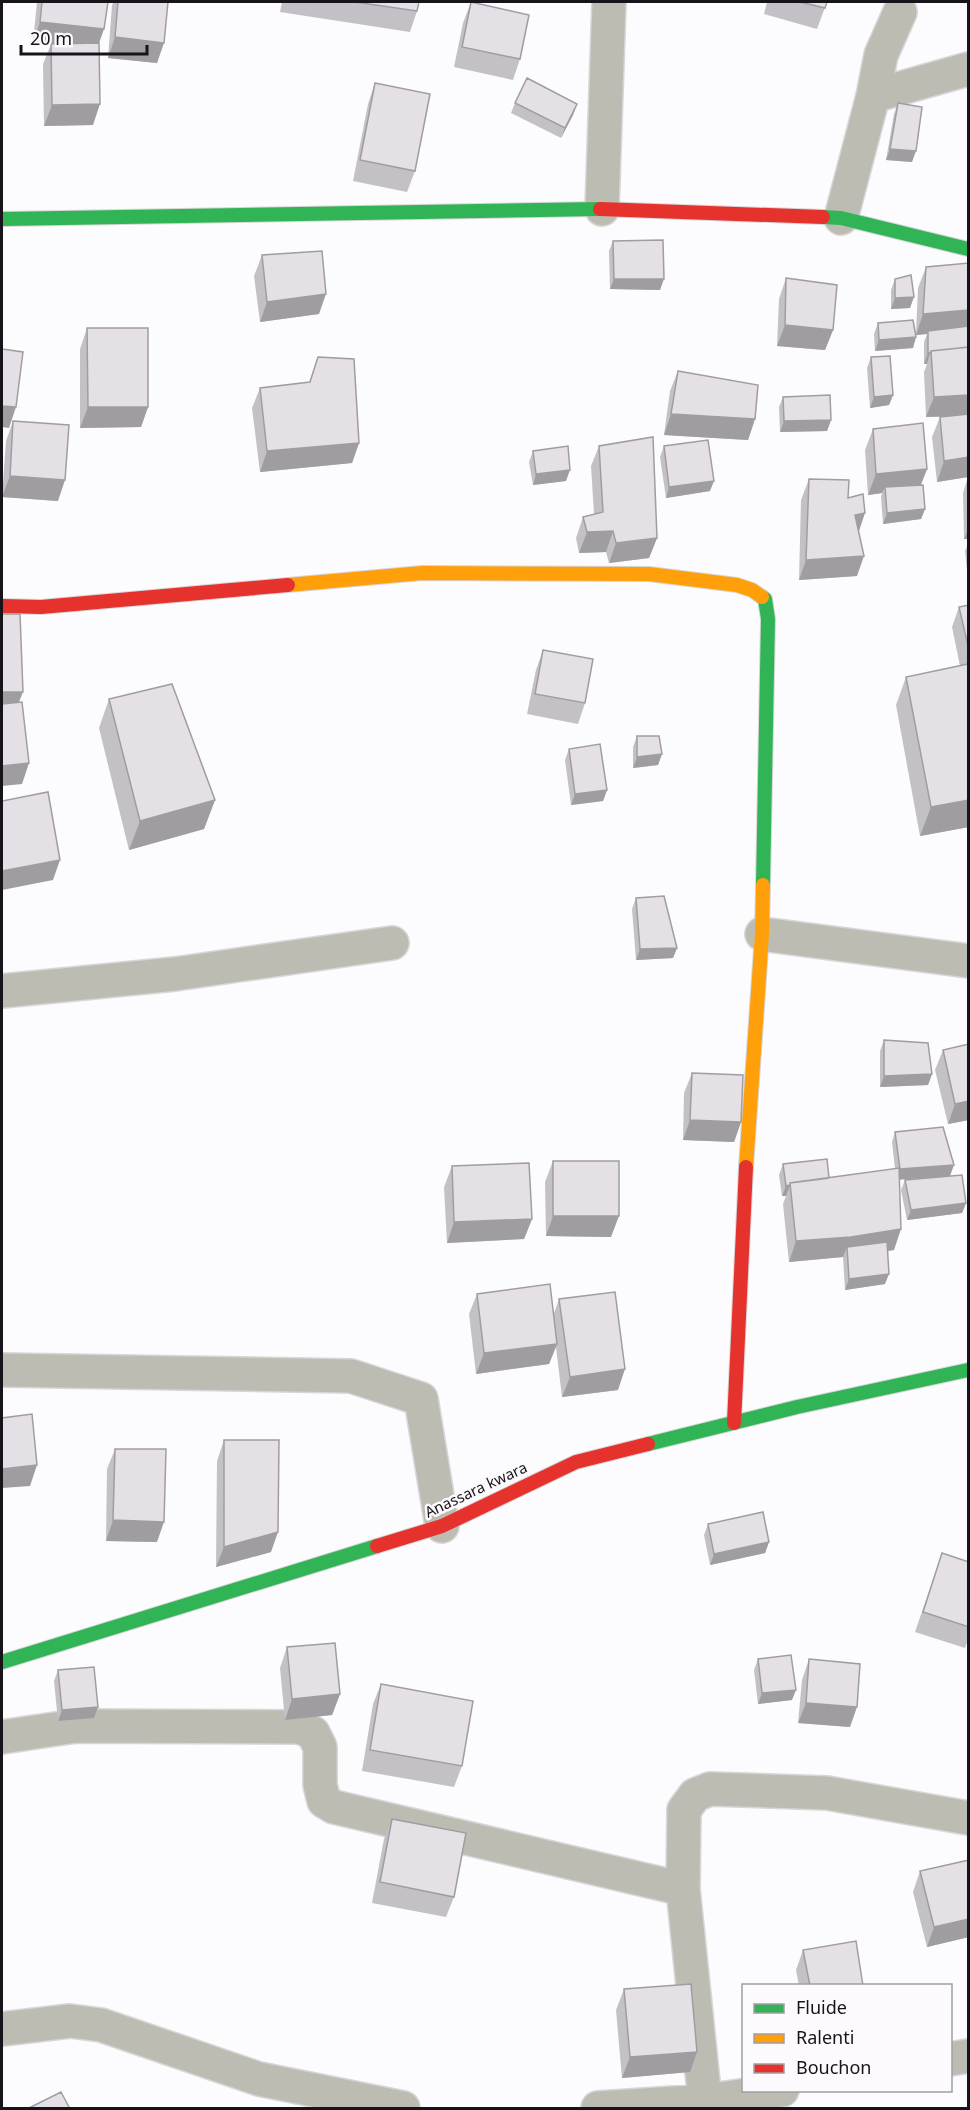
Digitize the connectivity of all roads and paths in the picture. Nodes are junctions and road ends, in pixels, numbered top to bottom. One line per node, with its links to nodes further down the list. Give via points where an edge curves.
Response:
1 (609, 2): 5 (street)
2 (900, 12): 4 (street, via 881,55)
3 (969, 69): 4 (street)
4 (873, 96): 6 (street)
5 (602, 209): 6 (street); 7 (street)
6 (841, 218): 8 (street)
7 (2, 219)
8 (969, 249)
9 (2, 606): 10 (street, via 41,607 422,573 649,574 752,590 765,599 768,619)
10 (762, 934): 12 (street); 16 (street, via 743,1207)
11 (392, 943): 13 (street, via 175,974)
12 (969, 962)
13 (2, 991)
14 (2, 1370): 17 (street, via 351,1376 421,1399)
15 (969, 1370): 16 (street, Anassara kwara)
16 (734, 1423): 17 (street, Anassara kwara, via 576,1462)
17 (442, 1526): 18 (street, Anassara kwara)
18 (2, 1662)
19 (2, 1737): 21 (street, via 76,1726 300,1727 313,1733 320,1747 320,1785 324,1801 334,1807)
20 (969, 1818): 21 (street, via 827,1793 710,1789 695,1796 684,1810)
21 (683, 1889): 26 (street)
22 (2, 2029): 28 (street, via 70,2021 101,2025 259,2079)
23 (969, 2056): 24 (street)
24 (952, 2060)
25 (779, 2092): 27 (street)
26 (705, 2101): 27 (street); 29 (street)
27 (749, 2102)
28 (403, 2109)
29 (598, 2109)

